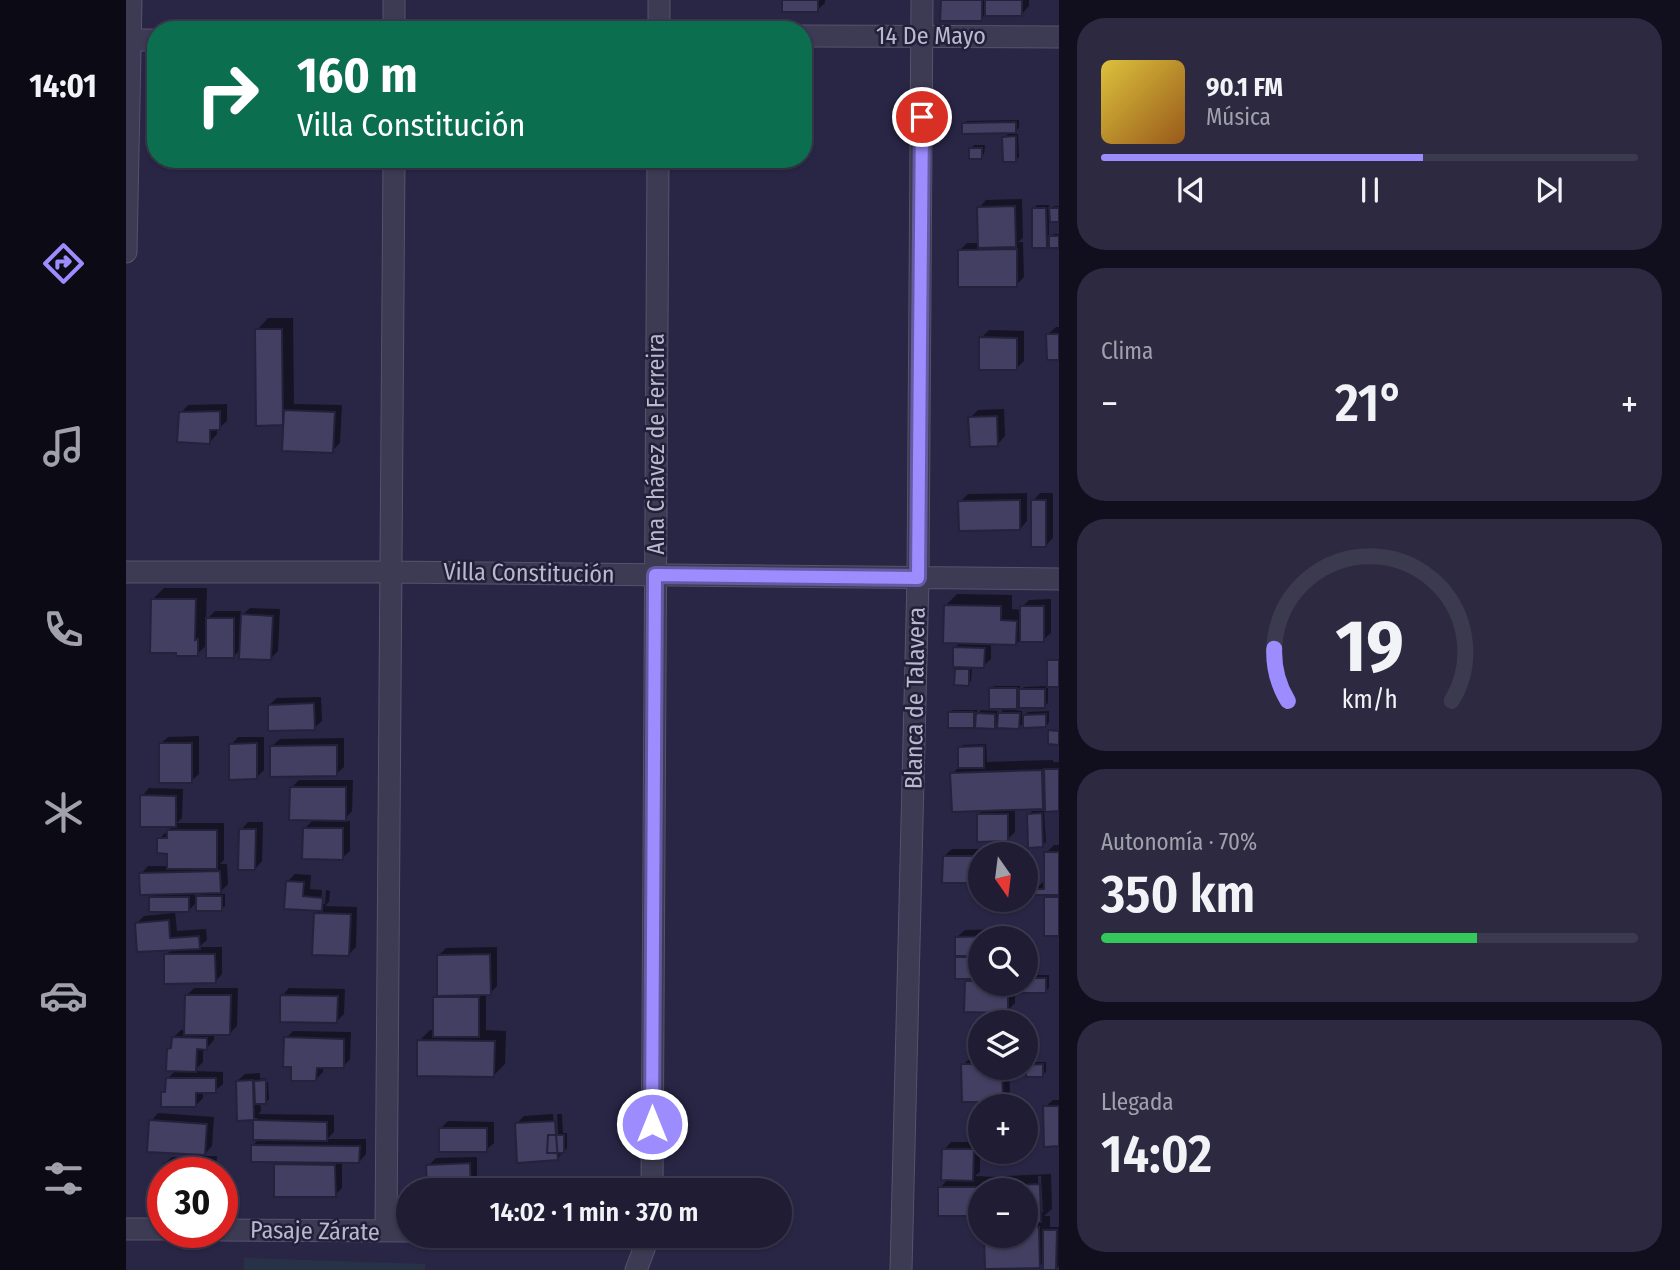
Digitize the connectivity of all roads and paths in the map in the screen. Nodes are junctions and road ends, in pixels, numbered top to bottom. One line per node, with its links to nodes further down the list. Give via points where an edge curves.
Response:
1 (131, 0): 10 (street)
2 (394, 0): 5 (street)
3 (659, 0): 6 (street)
4 (922, 0): 8 (street, Blanca de Talavera)
5 (394, 21)
6 (659, 21)
7 (812, 36): 8 (street, 14 De Mayo)
8 (922, 36): 9 (street, 14 De Mayo); 18 (street, Blanca de Talavera)
9 (1059, 37)
10 (128, 40): 11 (street); 14 (street)
11 (147, 40)
12 (394, 168): 16 (street)
13 (658, 168): 17 (street, Ana Chávez de Ferreira)
14 (126, 252)
15 (126, 572): 16 (street, Villa Constitución)
16 (391, 572): 17 (street, Villa Constitución); 24 (street)
17 (655, 575): 18 (street, Villa Constitución); 20 (street, Ana Chávez de Ferreira)
18 (918, 578): 19 (street, Villa Constitución); 28 (street, Blanca de Talavera)
19 (1059, 579)
20 (652, 1178)
21 (126, 1229): 22 (street)
22 (147, 1229)
23 (238, 1230): 24 (street, Pasaje Zárate)
24 (386, 1231): 25 (street, Pasaje Zárate)
25 (396, 1231)
26 (644, 1248): 27 (street)
27 (636, 1270)
28 (901, 1270)

